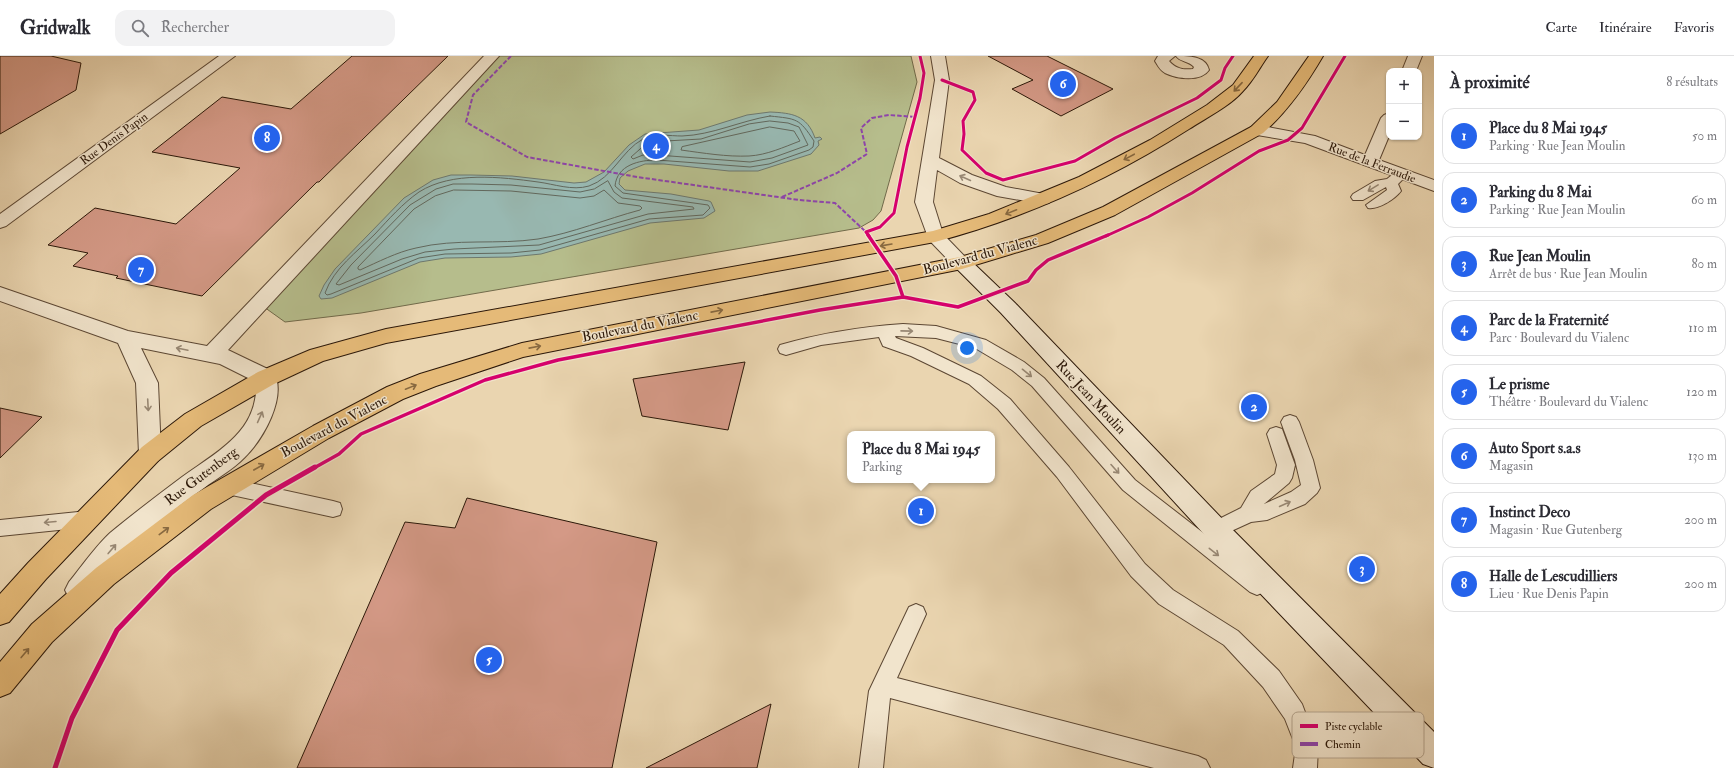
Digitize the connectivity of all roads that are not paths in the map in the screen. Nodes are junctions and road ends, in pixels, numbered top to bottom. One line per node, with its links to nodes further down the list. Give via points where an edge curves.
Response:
1 (228, 56): 22 (street, Rue Denis Papin)
2 (492, 56): 29 (street)
3 (938, 56): 15 (street, Rue Jean Moulin, via 942,80)
4 (1147, 56): 9 (street)
5 (1261, 56): 20 (main road, one-way to 20, via 1238,88 1212,108 1143,150 1085,181)
6 (1316, 56): 11 (main road, Boulevard du Vialenc)
7 (1416, 56): 10 (street)
8 (1196, 58): 9 (street, via 1202,70 1195,73 1183,73)
9 (1167, 61)
10 (1410, 68)
11 (1276, 114): 13 (main road, Boulevard du Vialenc); 14 (street, Rue de la Ferraudie)
12 (1386, 125): 16 (street)
13 (1257, 130): 14 (street, Rue de la Ferraudie); 24 (main road, Boulevard du Vialenc, via 1110,211 1042,239)
14 (1309, 139): 16 (street, Rue de la Ferraudie)
15 (930, 160): 20 (street, one-way to 15, via 1003,192 966,180); 23 (street, Rue Jean Moulin, via 924,202)
16 (1370, 162): 17 (street, Rue de la Ferraudie)
17 (1396, 178): 18 (street, Rue de la Ferraudie); 19 (lane, one-way to 19); 21 (lane, via 1394,191)
18 (1434, 186)
19 (1358, 197)
20 (1043, 199): 23 (main road, one-way to 23, via 995,218)
21 (1373, 205)
22 (0, 222)
23 (935, 236): 24 (street, Rue Jean Moulin); 30 (main road, one-way to 30, via 386,336 317,355)
24 (962, 263): 34 (main road, Boulevard du Vialenc, one-way to 24, via 396,393 522,350); 39 (street, Rue Jean Moulin, via 1008,308)
25 (0, 294): 27 (street)
26 (876, 332): 28 (lane, via 822,339); 42 (lane, one-way to 42, via 936,332 954,336 980,344 1018,366 1038,382 1129,485); 46 (lane, via 889,342 917,352 975,380 1004,404 1063,472 1138,570 1166,597 1231,638 1271,679)
27 (126, 338): 29 (street, one-way to 27); 33 (street, one-way to 33, via 147,383)
28 (786, 350)
29 (211, 355): 30 (street, via 225,358)
30 (266, 378): 33 (main road, via 193,420); 43 (street, Rue Gutenberg, one-way to 30, via 118,542 191,484 238,451 256,426 264,408)
31 (1290, 422): 36 (lane, one-way to 31, via 1267,512 1298,498 1311,488)
32 (1276, 434): 36 (lane, via 1286,465 1283,478 1258,497)
33 (150, 454): 37 (main road)
34 (227, 486): 35 (lane); 43 (main road, Boulevard du Vialenc, one-way to 34, via 105,576)
35 (333, 509)
36 (1248, 514): 39 (lane)
37 (88, 519): 38 (lane, one-way to 38); 40 (main road)
38 (0, 528)
39 (1216, 530): 42 (street, Rue Jean Moulin)
40 (0, 613)
41 (916, 614): 45 (lane)
42 (1314, 630): 47 (street, Rue Jean Moulin)
43 (42, 633): 44 (main road, Boulevard du Vialenc, one-way to 43)
44 (0, 683)
45 (883, 685): 51 (lane, via 880,691); 52 (lane)
46 (1294, 712)
47 (1394, 712)
48 (1424, 743): 49 (street, Rue Jean Moulin)
49 (1434, 753)
50 (1306, 758): 53 (lane)
51 (871, 768)
52 (1198, 768)
53 (1305, 768)

